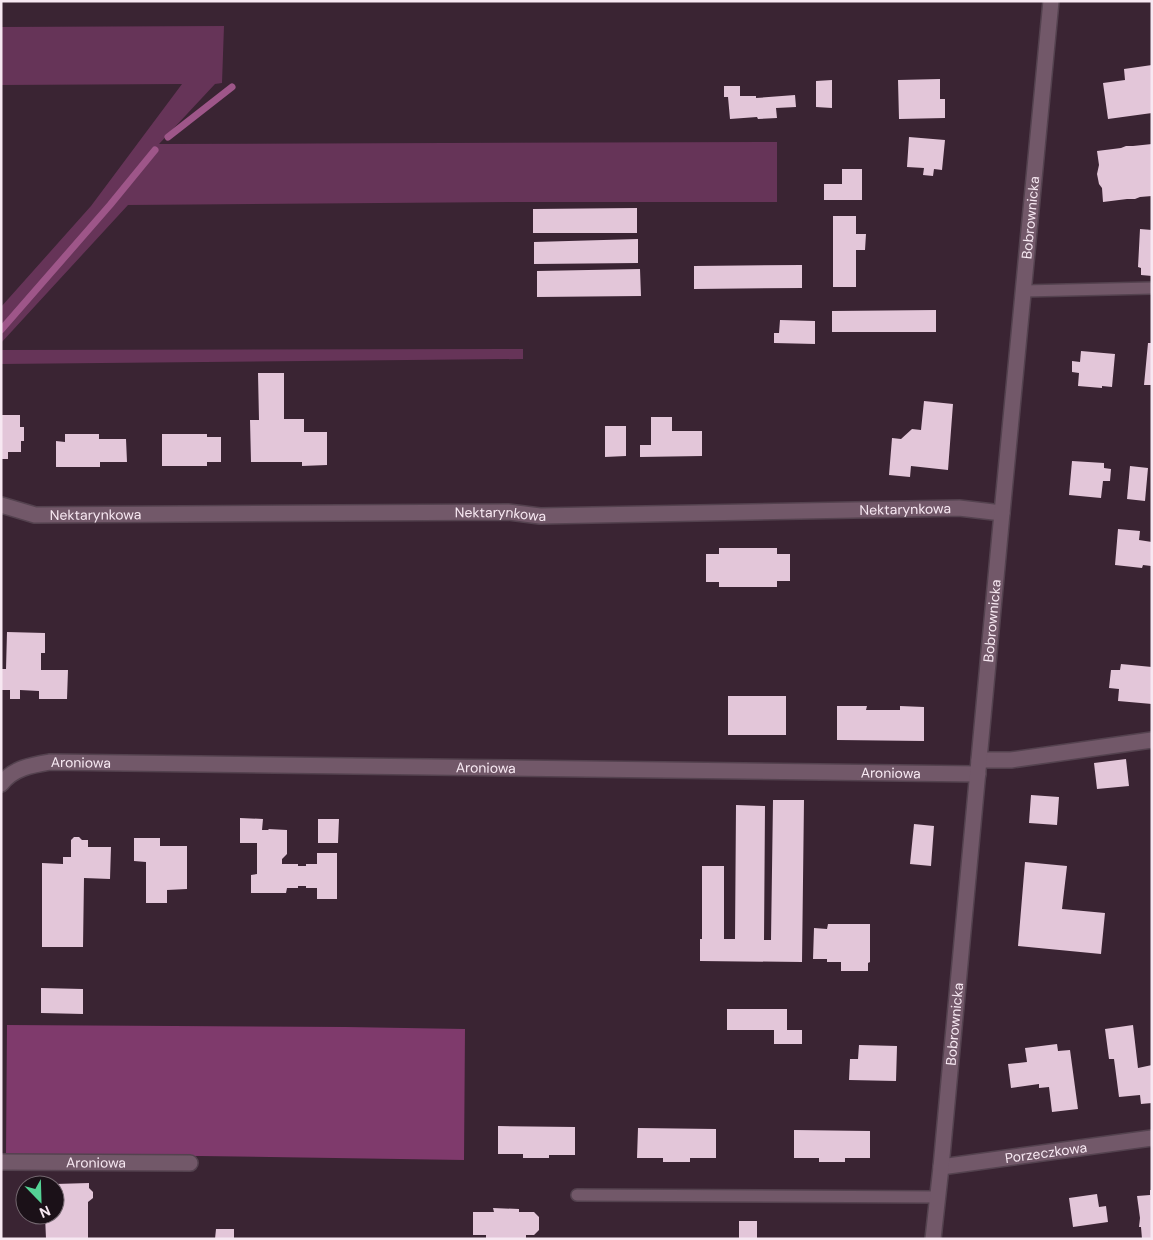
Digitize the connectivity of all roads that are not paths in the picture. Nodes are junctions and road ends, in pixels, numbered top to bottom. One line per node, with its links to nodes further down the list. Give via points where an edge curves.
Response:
1 (1051, 1): 3 (street, Bobrownicka)
2 (1152, 288): 3 (lane)
3 (1024, 291): 5 (street, Bobrownicka)
4 (1, 505): 5 (street, Nektarynkowa, via 35,515 508,512 540,516 959,508)
5 (1002, 513): 7 (street, Bobrownicka)
6 (1152, 740): 7 (street, Aroniowa)
7 (979, 767): 8 (street, Aroniowa, via 50,762 18,770); 12 (street, Bobrownicka)
8 (1, 784)
9 (1152, 1138): 12 (street, Porzeczkowa)
10 (1, 1162): 11 (street, Aroniowa)
11 (190, 1163)
12 (941, 1167): 14 (street, Bobrownicka)
13 (577, 1195): 14 (lane)
14 (938, 1197): 15 (street, Bobrownicka)
15 (933, 1239)

